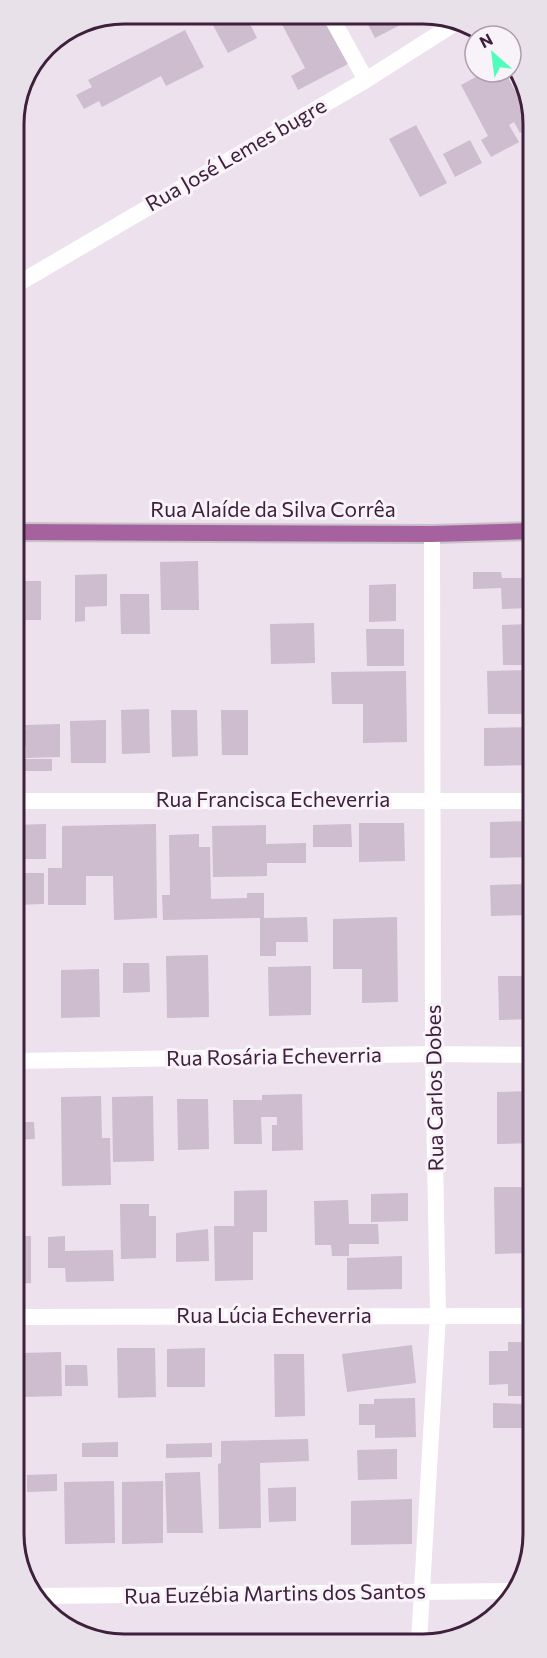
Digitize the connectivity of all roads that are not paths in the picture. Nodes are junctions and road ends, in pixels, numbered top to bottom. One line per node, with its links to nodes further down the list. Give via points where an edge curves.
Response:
1 (335, 24): 3 (street)
2 (444, 26): 3 (street, Rua José Lemes bugre)
3 (366, 80): 4 (street, Rua José Lemes bugre)
4 (24, 280)
5 (523, 531): 7 (main road, Rua Alaíde da Silva Corrêa)
6 (24, 532): 7 (main road, Rua Alaíde da Silva Corrêa)
7 (432, 534): 8 (street, Rua Carlos Dobes)
8 (434, 800): 9 (street, Rua Francisca Echeverria); 10 (street, Rua Francisca Echeverria); 11 (street, Rua Carlos Dobes)
9 (24, 801)
10 (523, 801)
11 (433, 1054): 12 (street, Rua Rosária Echeverria); 13 (street, Rua Rosária Echeverria); 14 (street, Rua Carlos Dobes)
12 (523, 1055)
13 (24, 1061)
14 (438, 1314): 15 (street, Rua Lúcia Echeverria); 16 (street, Rua Lúcia Echeverria); 17 (street, Rua Carlos Dobes)
15 (523, 1316)
16 (24, 1317)
17 (420, 1592): 18 (street, Rua Euzébia Martins dos Santos); 19 (street, Rua Euzébia Martins dos Santos); 20 (street, Rua Carlos Dobes)
18 (504, 1592)
19 (46, 1596)
20 (419, 1634)

